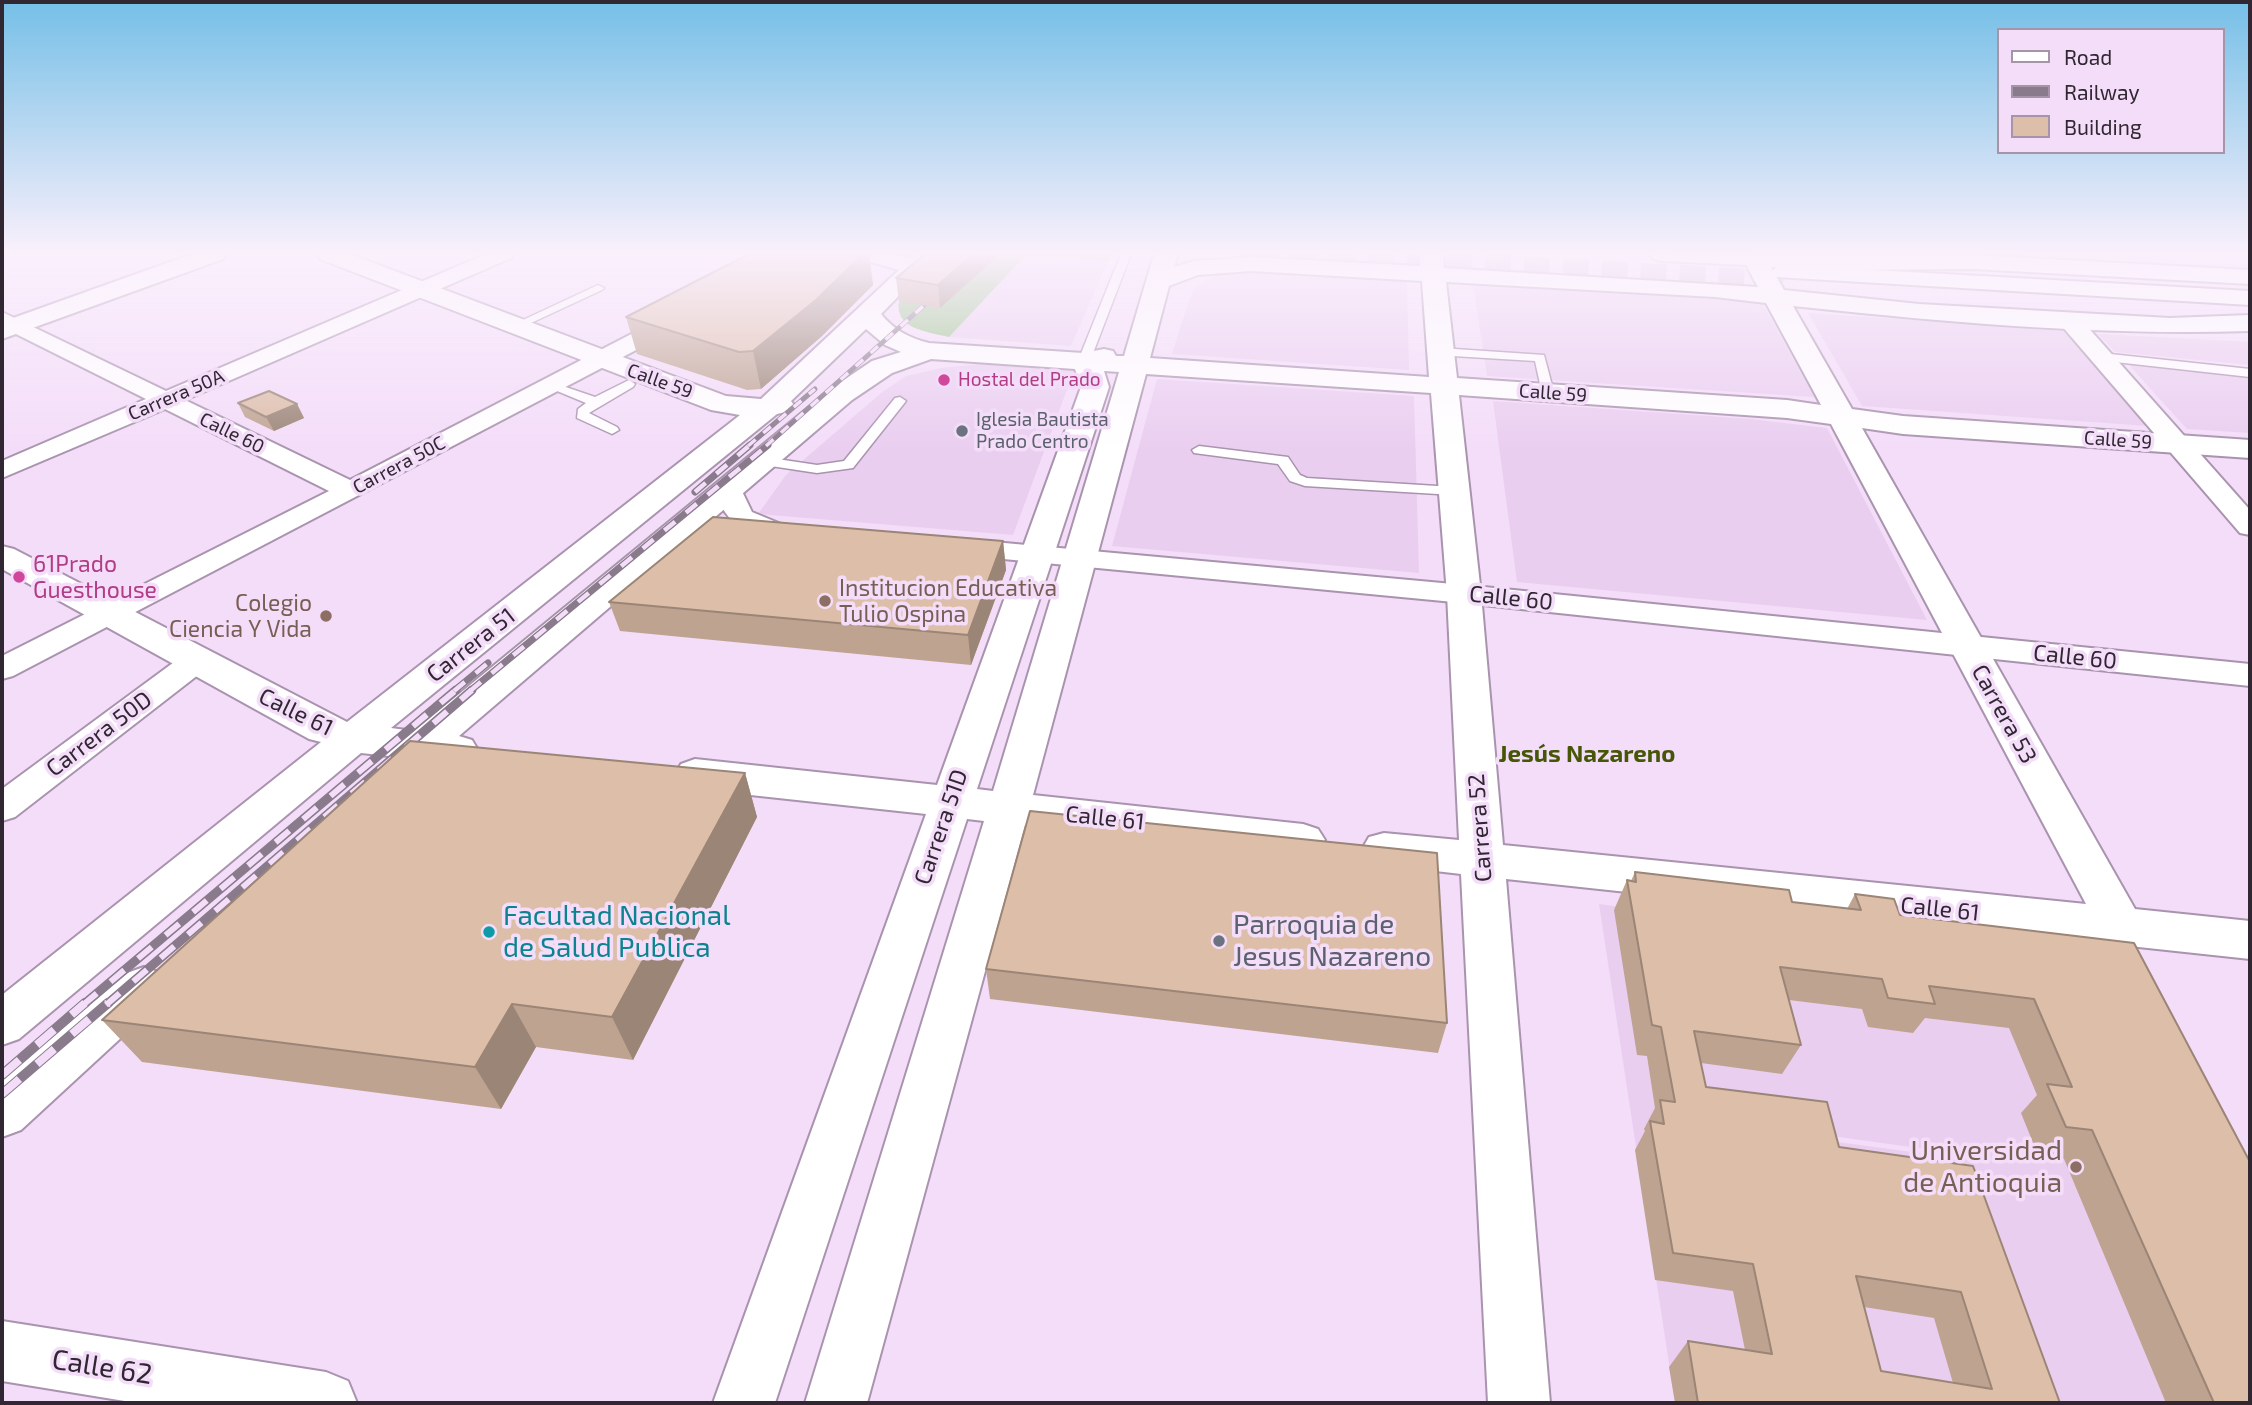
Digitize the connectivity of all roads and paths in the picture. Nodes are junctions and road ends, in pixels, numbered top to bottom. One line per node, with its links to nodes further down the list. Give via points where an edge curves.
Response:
1 (351, 320): 29 (street, Carrera 50A)
2 (495, 320): 16 (main road, Calle 59)
3 (530, 320): 16 (lane)
4 (676, 320): 21 (street, Carrera 50C)
5 (862, 320): 32 (main road, Carrera 51)
6 (872, 320): 17 (main road, Calle 59, via 883,334)
7 (1101, 320): 22 (lane)
8 (1147, 320): 19 (main road)
9 (1437, 320): 18 (main road, Carrera 52)
10 (1796, 320): 33 (main road, Carrera 53)
11 (2061, 320): 12 (main road)
12 (2069, 320): 14 (main road, via 2170,326); 20 (street)
13 (2208, 320): 14 (main road)
14 (2250, 322)
15 (6, 325): 29 (street, Calle 60)
16 (514, 327): 21 (main road, Calle 59)
17 (929, 351): 22 (main road, Calle 59); 28 (main road, Carrera 51, via 882,366)
18 (1440, 352): 26 (main road, Carrera 52); 27 (lane, via 1540,358)
19 (1137, 353): 22 (main road, Calle 59); 26 (main road, Calle 59); 48 (main road)
20 (2101, 357): 23 (lane); 35 (street)
21 (600, 359): 25 (street, Carrera 50C); 32 (main road, Calle 59, via 721,404)
22 (1084, 362): 46 (main road, Carrera 51D, via 1094,387)
23 (2250, 373)
24 (629, 384): 31 (lane)
25 (551, 386): 31 (lane); 40 (street, Carrera 50C)
26 (1444, 386): 27 (main road, Calle 59); 42 (main road, Carrera 52)
27 (1548, 393): 33 (main road, Calle 59)
28 (842, 394): 32 (main road, Calle 59); 38 (main road, Carrera 51)
29 (165, 400): 39 (street, Carrera 50A); 40 (street, Calle 60)
30 (901, 401): 38 (lane, via 848,465 817,470)
31 (596, 402): 34 (lane, via 582,415)
32 (768, 408): 55 (main road, Carrera 51)
33 (1841, 416): 35 (main road, Calle 59, via 1903,425); 51 (main road, Carrera 53)
34 (612, 430)
35 (2177, 444): 36 (main road, Calle 59); 43 (street)
36 (2250, 449)
37 (1199, 450): 42 (lane, via 1283,460 1295,478 1304,482)
38 (764, 461): 41 (main road, Carrera 51)
39 (2, 470)
40 (350, 491): 50 (street, Carrera 50C)
41 (729, 491): 44 (main road, Carrera 51); 44 (street, via 737,515 754,525 784,531 729,531)
42 (1454, 491): 49 (main road, Carrera 52)
43 (2250, 527)
44 (668, 542): 56 (main road, Carrera 51)
45 (937, 545): 46 (street, Calle 60)
46 (1035, 554): 48 (street, Calle 60); 60 (main road, Carrera 51D)
47 (2, 556): 50 (main road, Calle 61)
48 (1081, 559): 49 (street, Calle 60); 62 (main road)
49 (1464, 594): 51 (street, Calle 60); 63 (main road, Carrera 52)
50 (107, 614): 52 (main road, Calle 61); 53 (street, Carrera 50C)
51 (1967, 646): 54 (street, Calle 60); 65 (main road, Carrera 53)
52 (196, 661): 55 (main road, Calle 61, via 323,729); 61 (street, Carrera 50D)
53 (2, 669)
54 (2250, 675)
55 (354, 738): 56 (main road, Calle 61); 67 (main road, Carrera 51)
56 (422, 747): 57 (main road, Calle 61); 59 (main road, Carrera 51)
57 (497, 754)
58 (660, 771): 60 (main road, Calle 61)
59 (384, 780)
60 (949, 803): 62 (main road, Calle 61); 71 (main road, Carrera 51D)
61 (2, 808)
62 (1009, 809): 63 (main road, Calle 61); 72 (main road)
63 (1482, 860): 65 (main road, Calle 61); 73 (main road, Carrera 52)
64 (2250, 940): 65 (main road, Calle 61)
65 (2131, 946)
66 (172, 963): 68 (main road)
67 (2, 1024)
68 (2, 1113)
69 (2, 1352): 70 (main road, Calle 62)
70 (326, 1403)
71 (744, 1403)
72 (836, 1403)
73 (1519, 1403)

